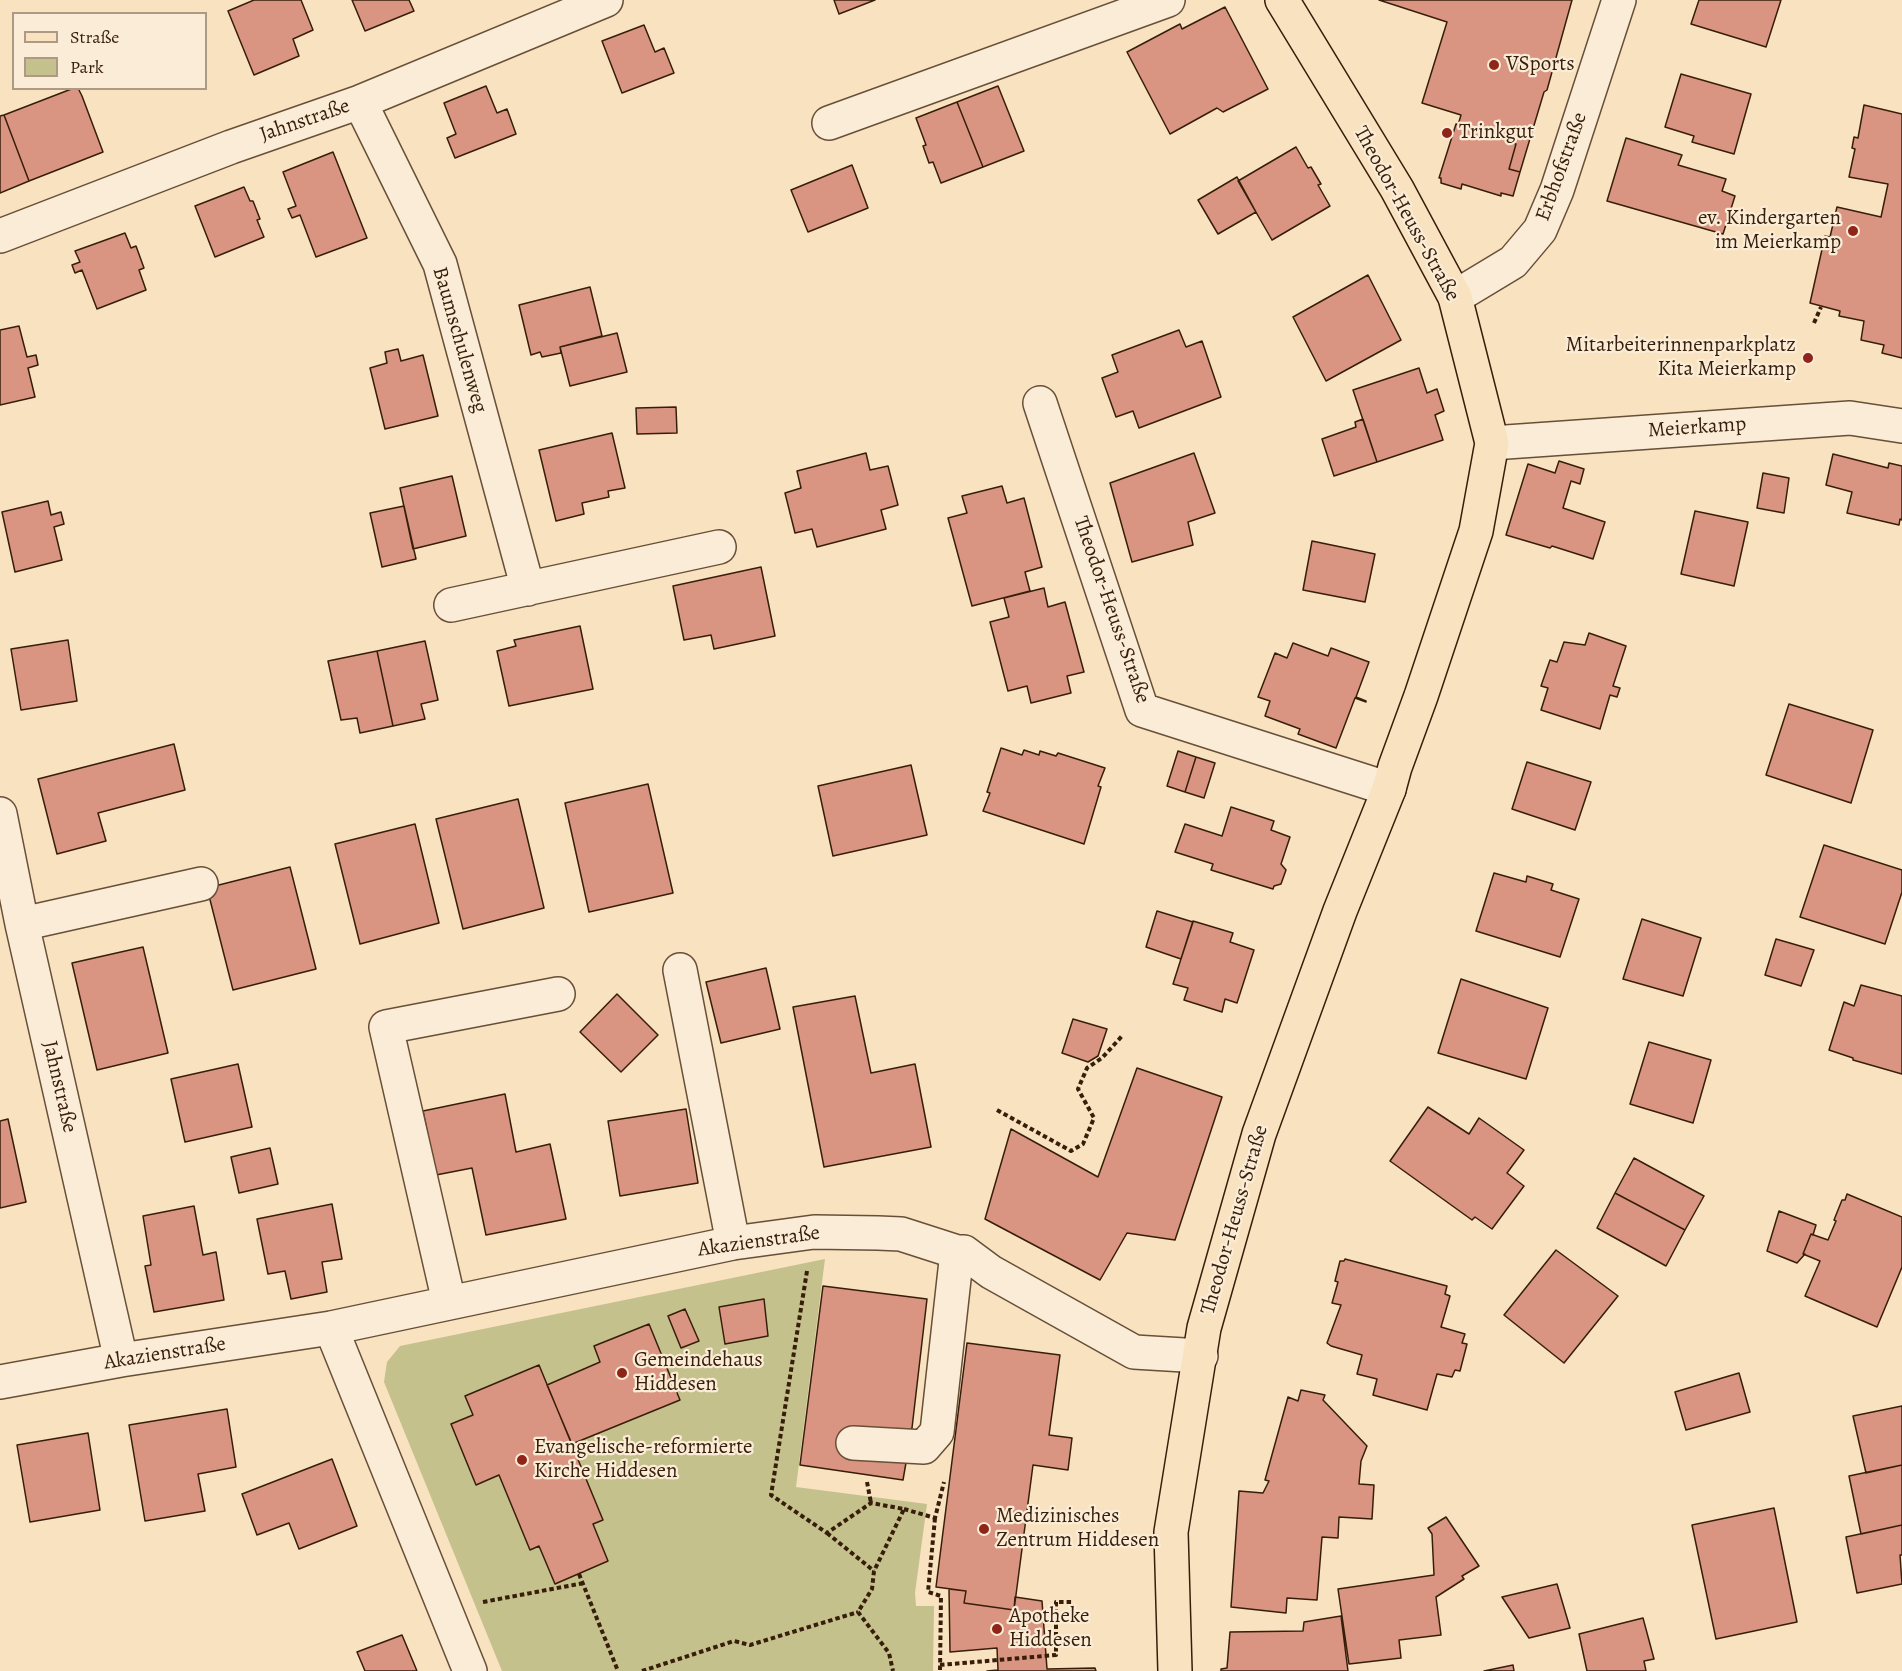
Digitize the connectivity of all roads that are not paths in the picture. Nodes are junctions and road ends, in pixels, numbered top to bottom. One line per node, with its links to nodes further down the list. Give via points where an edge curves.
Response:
1 (606, 0): 5 (street, Jahnstraße)
2 (1168, 0): 6 (street)
3 (1282, 0): 8 (main road, Theodor-Heuss-Straße, via 1397,189)
4 (1619, 0): 8 (street, Erbhofstraße, via 1557,190 1540,230 1513,262)
5 (360, 102): 7 (street, Jahnstraße); 13 (street, Baumschulenweg, via 440,264)
6 (829, 123)
7 (0, 236)
8 (1455, 297): 11 (main road, Theodor-Heuss-Straße)
9 (1040, 403): 15 (street, Theodor-Heuss-Straße, via 1142,710)
10 (1902, 426): 11 (street, Meierkamp, via 1850,418)
11 (1492, 443): 15 (main road, Theodor-Heuss-Straße, via 1476,531)
12 (719, 547): 13 (street)
13 (528, 589): 14 (street)
14 (451, 605)
15 (1389, 789): 25 (main road, Theodor-Heuss-Straße, via 1259,1134 1204,1328)
16 (0, 814): 18 (street, Jahnstraße)
17 (201, 884): 18 (street)
18 (22, 924): 26 (street, Jahnstraße)
19 (680, 970): 21 (street)
20 (558, 994): 23 (street, via 386,1027)
21 (733, 1243): 22 (street, Akazienstraße, via 814,1232 901,1234); 23 (street, Akazienstraße)
22 (957, 1252): 25 (street, Akazienstraße, via 1134,1352); 28 (street, via 937,1432 924,1447)
23 (449, 1302): 24 (street, Akazienstraße)
24 (332, 1328): 26 (street, Akazienstraße); 29 (street)
25 (1201, 1356): 30 (main road, Theodor-Heuss-Straße, via 1171,1532)
26 (121, 1360): 27 (street, Akazienstraße)
27 (0, 1382)
28 (853, 1443)
29 (470, 1671)
30 (1175, 1671)

